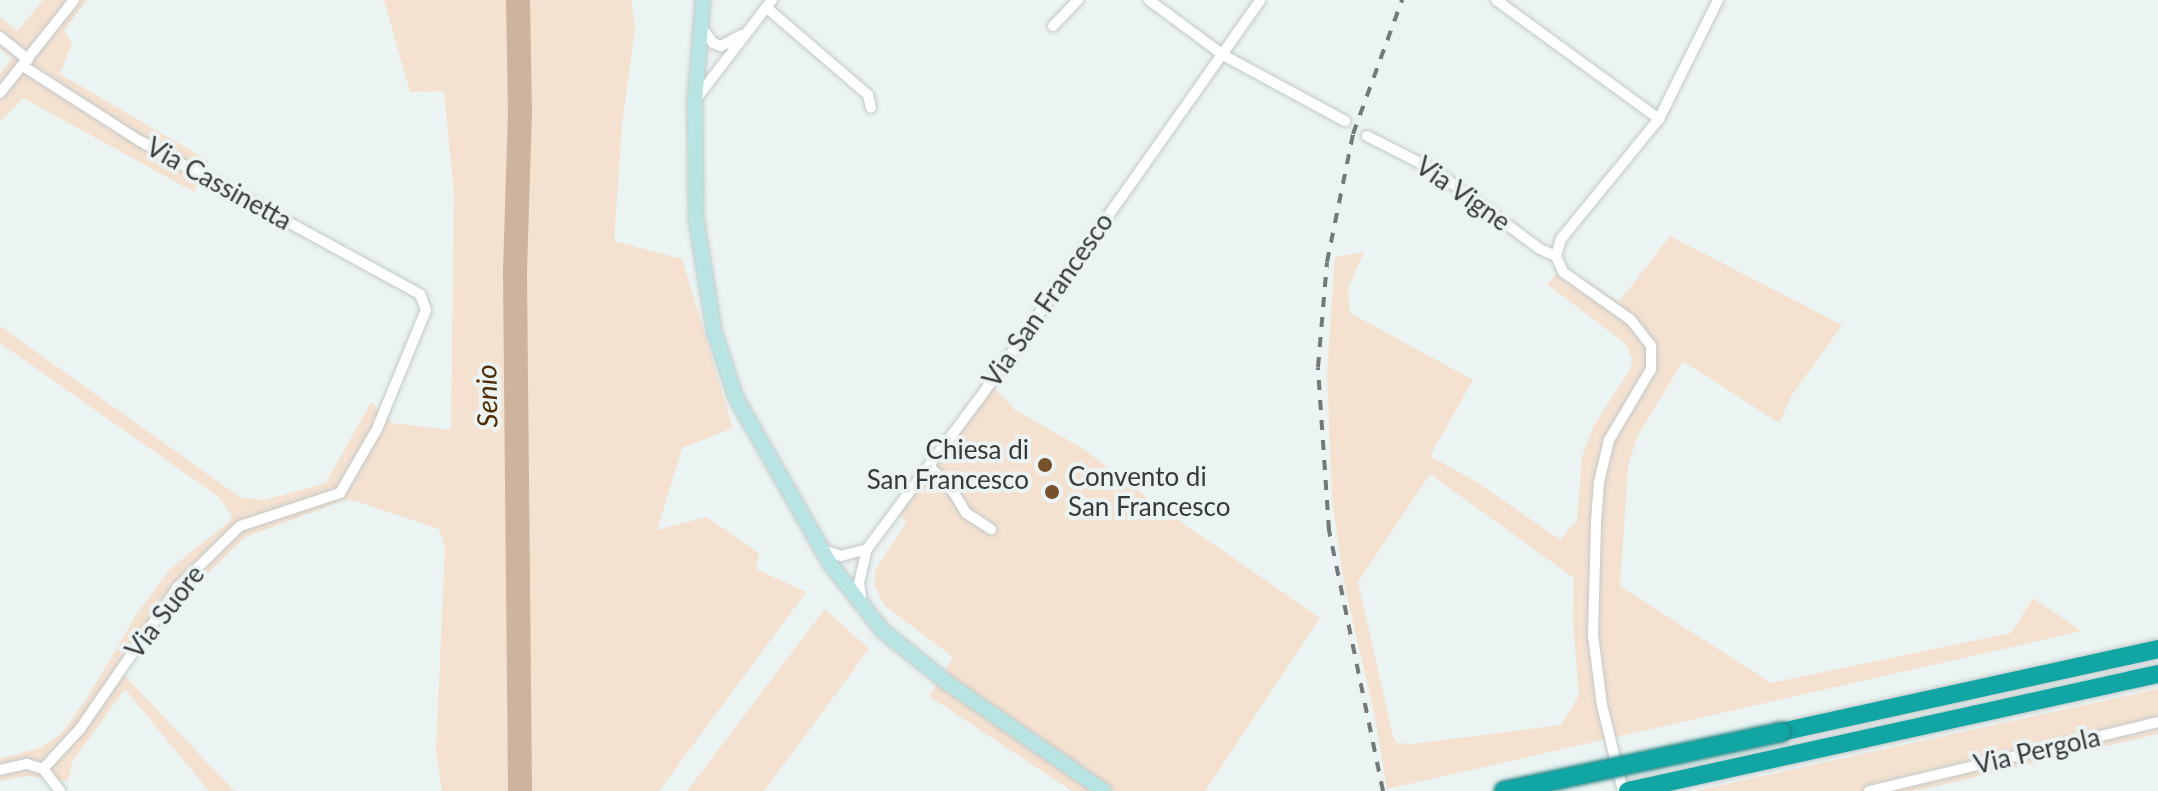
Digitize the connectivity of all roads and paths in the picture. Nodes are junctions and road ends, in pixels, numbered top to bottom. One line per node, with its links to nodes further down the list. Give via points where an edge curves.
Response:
1 (74, 0): 14 (street)
2 (703, 0): 9 (street)
3 (1078, 0): 11 (street)
4 (1149, 0): 13 (street)
5 (1260, 0): 13 (street, Via San Francesco)
6 (1496, 0): 18 (street)
7 (1718, 0): 18 (street)
8 (770, 4): 10 (street); 17 (street, via 868,95)
9 (700, 26): 10 (street, via 721,46); 16 (street)
10 (753, 26): 16 (street)
11 (1053, 26)
12 (0, 37): 14 (street, Via Cassinetta)
13 (1223, 55): 19 (street); 23 (street, Via San Francesco)
14 (26, 63): 15 (street); 22 (street, Via Cassinetta, via 140,141)
15 (0, 93)
16 (695, 101): 25 (street, via 696,218 714,331 736,398)
17 (871, 108)
18 (1659, 119): 21 (street, via 1568,230)
19 (1345, 121)
20 (1367, 136): 21 (street, Via Vigne, via 1434,170)
21 (1556, 256): 36 (street, Via Vigne, via 1563,272 1631,320 1651,346 1651,369 1609,440 1596,522 1596,662)
22 (420, 294): 31 (street, Via Suore, via 426,310 377,429 340,493 240,526 178,587 80,729)
23 (929, 466): 24 (street, via 966,513); 26 (street, Via San Francesco)
24 (991, 529)
25 (821, 549): 26 (street, via 841,556); 27 (street)
26 (867, 549): 27 (street, Via San Francesco, via 860,575)
27 (862, 606): 34 (street, via 883,631 949,684)
28 (2158, 649): 35 (highway, bridge)
29 (2158, 674): 36 (highway)
30 (2158, 722): 37 (street, Via Pergola)
31 (43, 769): 32 (street, via 27,764); 33 (street)
32 (0, 770)
33 (60, 791)
34 (1104, 791)
35 (1504, 791)
36 (1625, 791)
37 (1869, 791)

